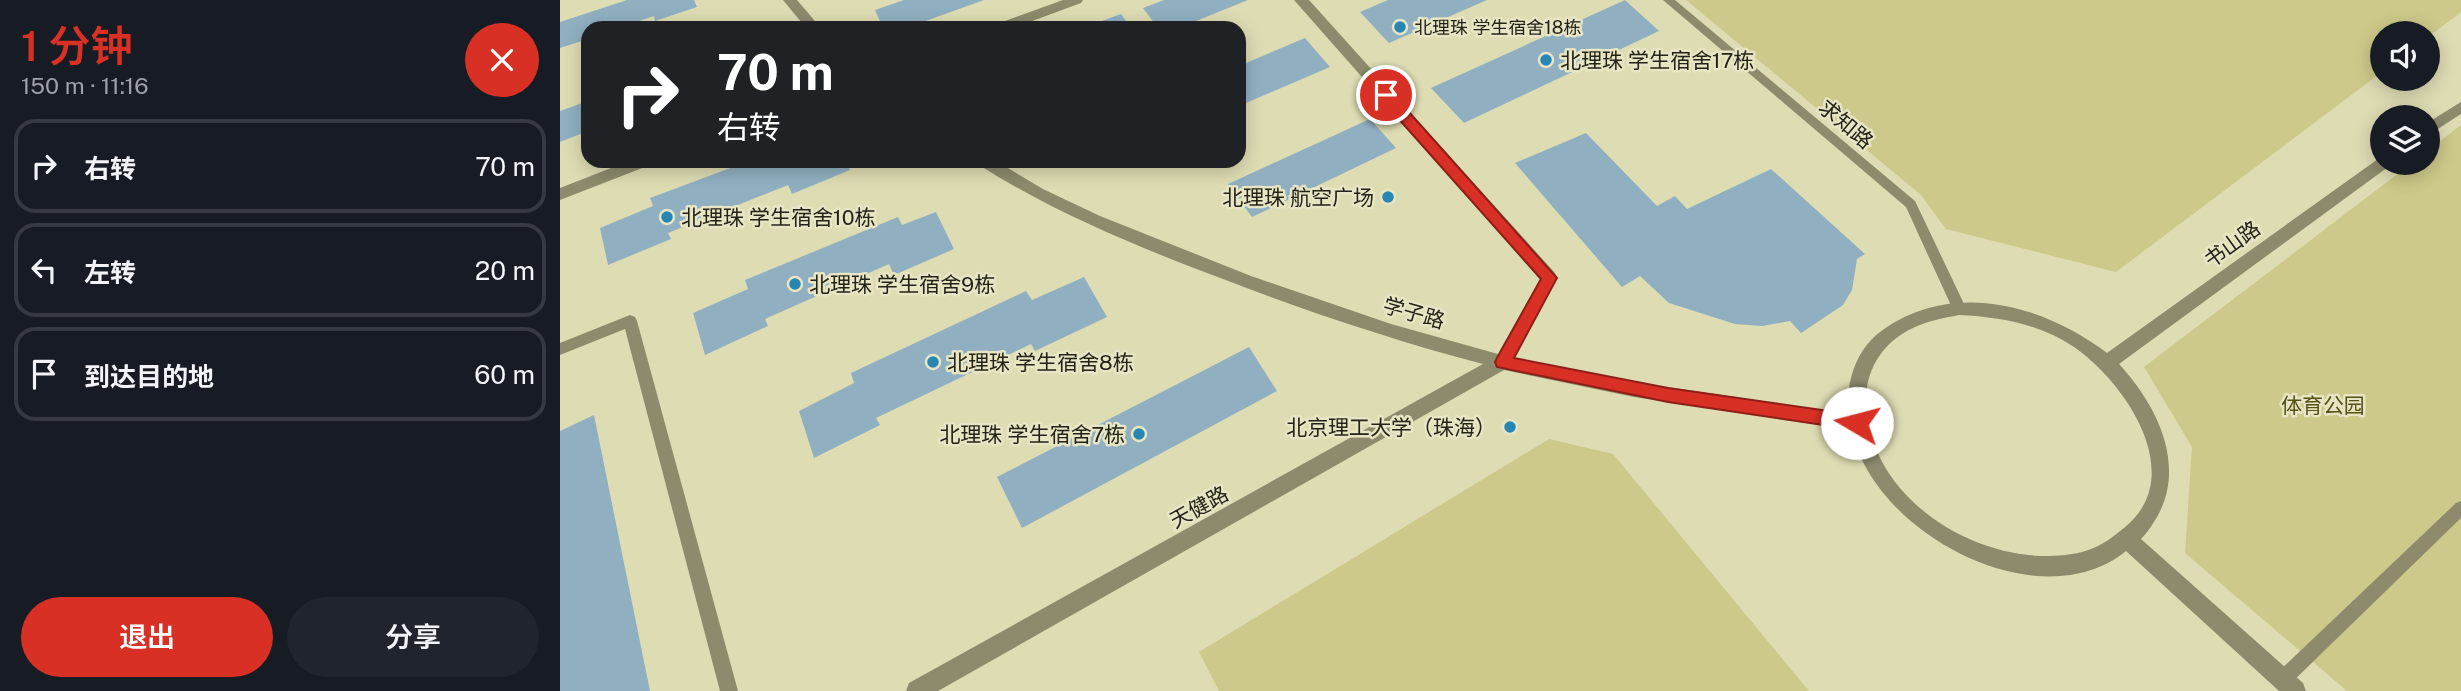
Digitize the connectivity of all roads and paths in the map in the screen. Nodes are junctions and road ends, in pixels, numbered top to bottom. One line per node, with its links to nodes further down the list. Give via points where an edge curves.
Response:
1 (790, 0): 5 (street)
2 (1076, 0): 6 (street)
3 (1301, 0): 15 (street, via 1549,278)
4 (1668, 0): 13 (lane, 求知路, via 1911,205)
5 (808, 21)
6 (1018, 21)
7 (2461, 107): 8 (street)
8 (2440, 122)
9 (627, 168): 12 (street)
10 (995, 168): 15 (street, 学子路, via 1018,184 1170,253 1306,304)
11 (2370, 173): 16 (street, 书山路)
12 (560, 194)
13 (1959, 308): 16 (street, via 2021,315 2052,326); 17 (street, via 1901,325 1879,343 1864,365 1856,393)
14 (560, 349): 21 (lane, via 630,321)
15 (1503, 362): 17 (street, 学子路, via 1668,395); 22 (street, 天健路)
16 (2107, 363): 19 (street, via 2144,408 2161,464 2158,492 2147,519)
17 (1857, 423): 19 (street, via 1866,451 1904,506 1965,548 2037,566 2071,564 2102,555)
18 (2461, 508): 20 (lane)
19 (2128, 540): 20 (street)
20 (2288, 685)
21 (729, 691)
22 (917, 691)

